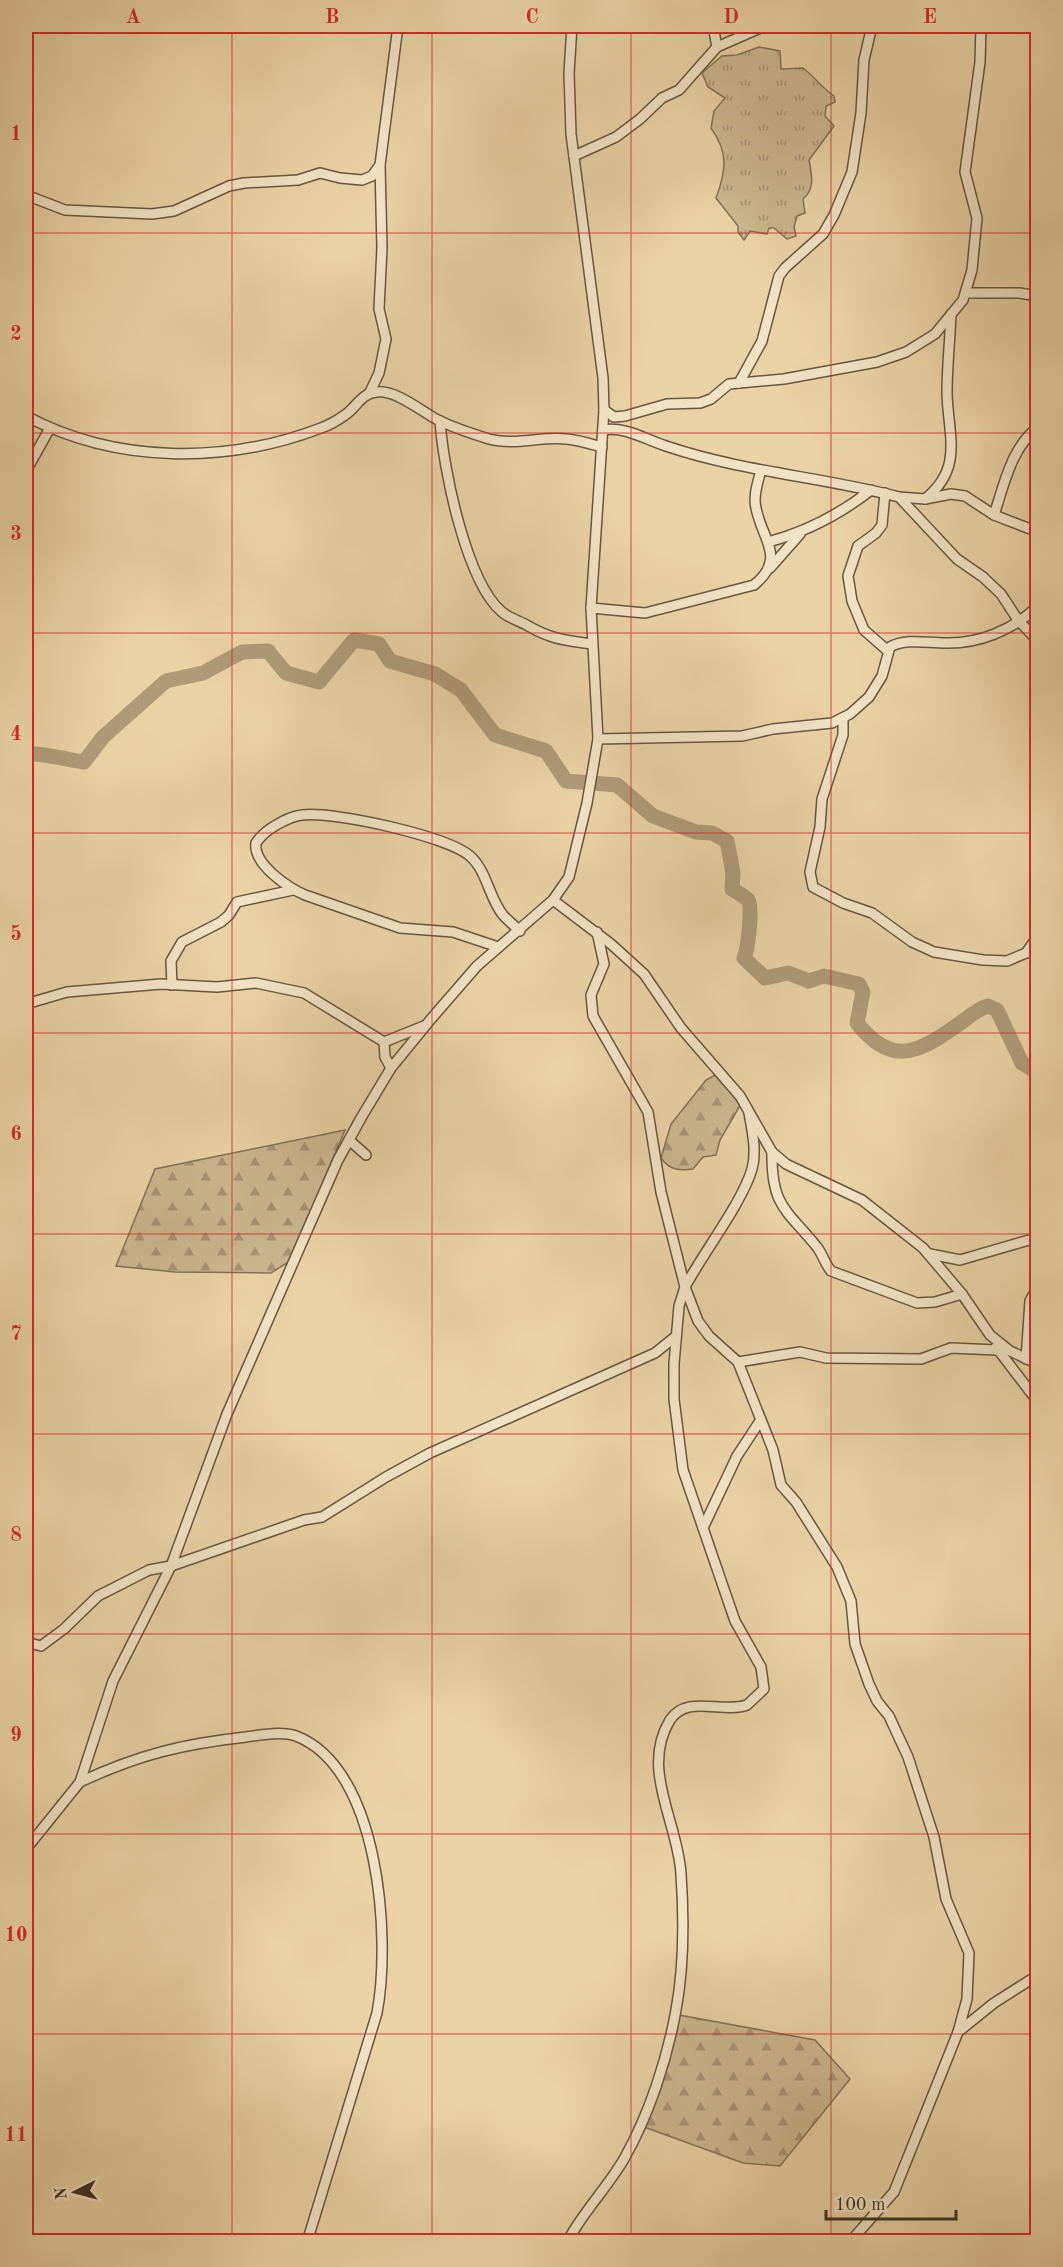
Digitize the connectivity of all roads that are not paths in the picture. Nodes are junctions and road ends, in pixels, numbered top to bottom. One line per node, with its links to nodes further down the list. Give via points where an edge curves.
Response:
1 (398, 26): 9 (street)
2 (572, 26): 8 (street, via 569,113)
3 (713, 26): 7 (street)
4 (765, 26): 7 (street)
5 (872, 26): 14 (street, via 862,73 855,158 846,189 823,234 779,276 762,341)
6 (981, 26): 11 (street, via 980,63 966,149 966,185 977,228)
7 (717, 47): 8 (street, via 679,90 662,98 616,136)
8 (574, 156): 16 (street)
9 (380, 165): 10 (street, via 372,176 362,180 320,173 298,180 229,186 185,207 152,214 65,210); 15 (street, via 379,309 386,339 379,374)
10 (26, 195)
11 (967, 293): 12 (street); 13 (street)
12 (1038, 296)
13 (951, 314): 14 (street, via 926,341 894,358 812,375); 28 (street, via 947,395 951,460 940,487)
14 (739, 383): 16 (street, via 729,384 700,403 667,404 614,417)
15 (369, 392): 18 (street, via 393,395); 20 (street, via 346,415 329,425 285,441 233,450 142,451 105,446)
16 (604, 411): 21 (street)
17 (26, 416): 20 (street)
18 (440, 421): 22 (street, via 491,439 512,442 566,438); 38 (street, via 445,464 465,541 476,573 496,607 539,634)
19 (1038, 427): 29 (street, via 1015,456)
20 (50, 428): 24 (street)
21 (603, 430): 22 (street); 23 (street, via 623,428 675,449)
22 (602, 447): 35 (street)
23 (761, 470): 25 (street); 32 (street, via 756,508)
24 (26, 471)
25 (870, 490): 26 (street); 30 (street, via 851,506)
26 (885, 493): 27 (street); 39 (street, via 882,525 858,546 848,576 852,601 864,630)
27 (899, 497): 28 (street); 36 (street, via 957,559 1001,594)
28 (925, 499): 29 (street, via 957,495)
29 (994, 515): 31 (street)
30 (802, 532): 32 (street); 33 (street)
31 (1038, 532)
32 (768, 543): 33 (street)
33 (770, 568): 35 (street, via 749,588 654,612)
34 (1038, 606): 36 (street)
35 (591, 608): 38 (street)
36 (1017, 620): 37 (street); 39 (street, via 1001,632 971,641 909,642 895,644)
37 (1038, 641)
38 (591, 644): 41 (street)
39 (888, 651): 40 (street, via 876,686 860,707)
40 (843, 719): 41 (street, via 742,736); 49 (street, via 843,735 822,799 810,872 813,887 872,913 912,942 934,952 1007,961)
41 (598, 739): 43 (street, via 569,877)
42 (293, 890): 44 (street, via 263,866 255,849 259,838 290,818 347,816 441,842 468,854 477,862 502,915); 47 (street, via 400,928 453,932); 50 (street, via 237,902 220,922 185,938 171,961)
43 (553, 900): 44 (street); 45 (street)
44 (520, 931): 47 (street)
45 (597, 933): 55 (street, via 644,975 681,1028 740,1096); 62 (street, via 604,964 591,995 592,1016 648,1112 661,1192)
46 (1038, 936): 49 (street)
47 (498, 947): 52 (street)
48 (1038, 948): 49 (street)
49 (1026, 953)
50 (172, 985): 51 (street, via 67,992); 53 (street, via 217,987 256,983 291,989)
51 (26, 1004)
52 (424, 1026): 53 (street); 54 (street)
53 (384, 1042): 54 (street)
54 (391, 1068): 56 (street)
55 (749, 1113): 57 (street); 62 (street, via 753,1167)
56 (349, 1140): 58 (street); 73 (street, via 227,1414)
57 (772, 1152): 60 (street, via 786,1164 862,1200); 63 (street, via 775,1189 782,1206 820,1251 831,1271 917,1303)
58 (366, 1155)
59 (1038, 1240): 60 (street, via 960,1260)
60 (930, 1254): 63 (street)
61 (1038, 1286): 67 (street, via 1030,1301)
62 (685, 1287): 65 (street); 68 (street, via 698,1321)
63 (962, 1294): 64 (street)
64 (990, 1335): 66 (street); 67 (street)
65 (675, 1337): 72 (street, via 674,1399 683,1470); 73 (street, via 655,1353 408,1464 322,1517 232,1543)
66 (997, 1350): 68 (street, via 951,1348 921,1359 826,1358 800,1352); 70 (street)
67 (1026, 1359): 69 (street)
68 (738, 1362): 71 (street)
69 (1038, 1364)
70 (1038, 1402)
71 (760, 1421): 72 (street, via 737,1456); 78 (street, via 773,1450 781,1485 837,1567 851,1601 855,1644 869,1684 889,1716 921,1792 946,1899 969,1953 967,1999)
72 (703, 1528): 80 (street, via 735,1621 761,1667 764,1689 743,1707 687,1707 670,1721 661,1742 657,1765 682,1875 676,2008 659,2073 636,2134 623,2160)
73 (171, 1566): 74 (street, via 149,1570 98,1596 40,1646); 75 (street, via 113,1681)
74 (26, 1642)
75 (80, 1782): 76 (street); 79 (street, via 164,1749 264,1735 295,1736 333,1763 353,1791 367,1837 380,1905 382,1983 377,2013)
76 (26, 1849)
77 (1038, 1975): 78 (street)
78 (958, 2032): 81 (street, via 894,2192)
79 (307, 2241)
80 (567, 2241)
81 (850, 2241)

